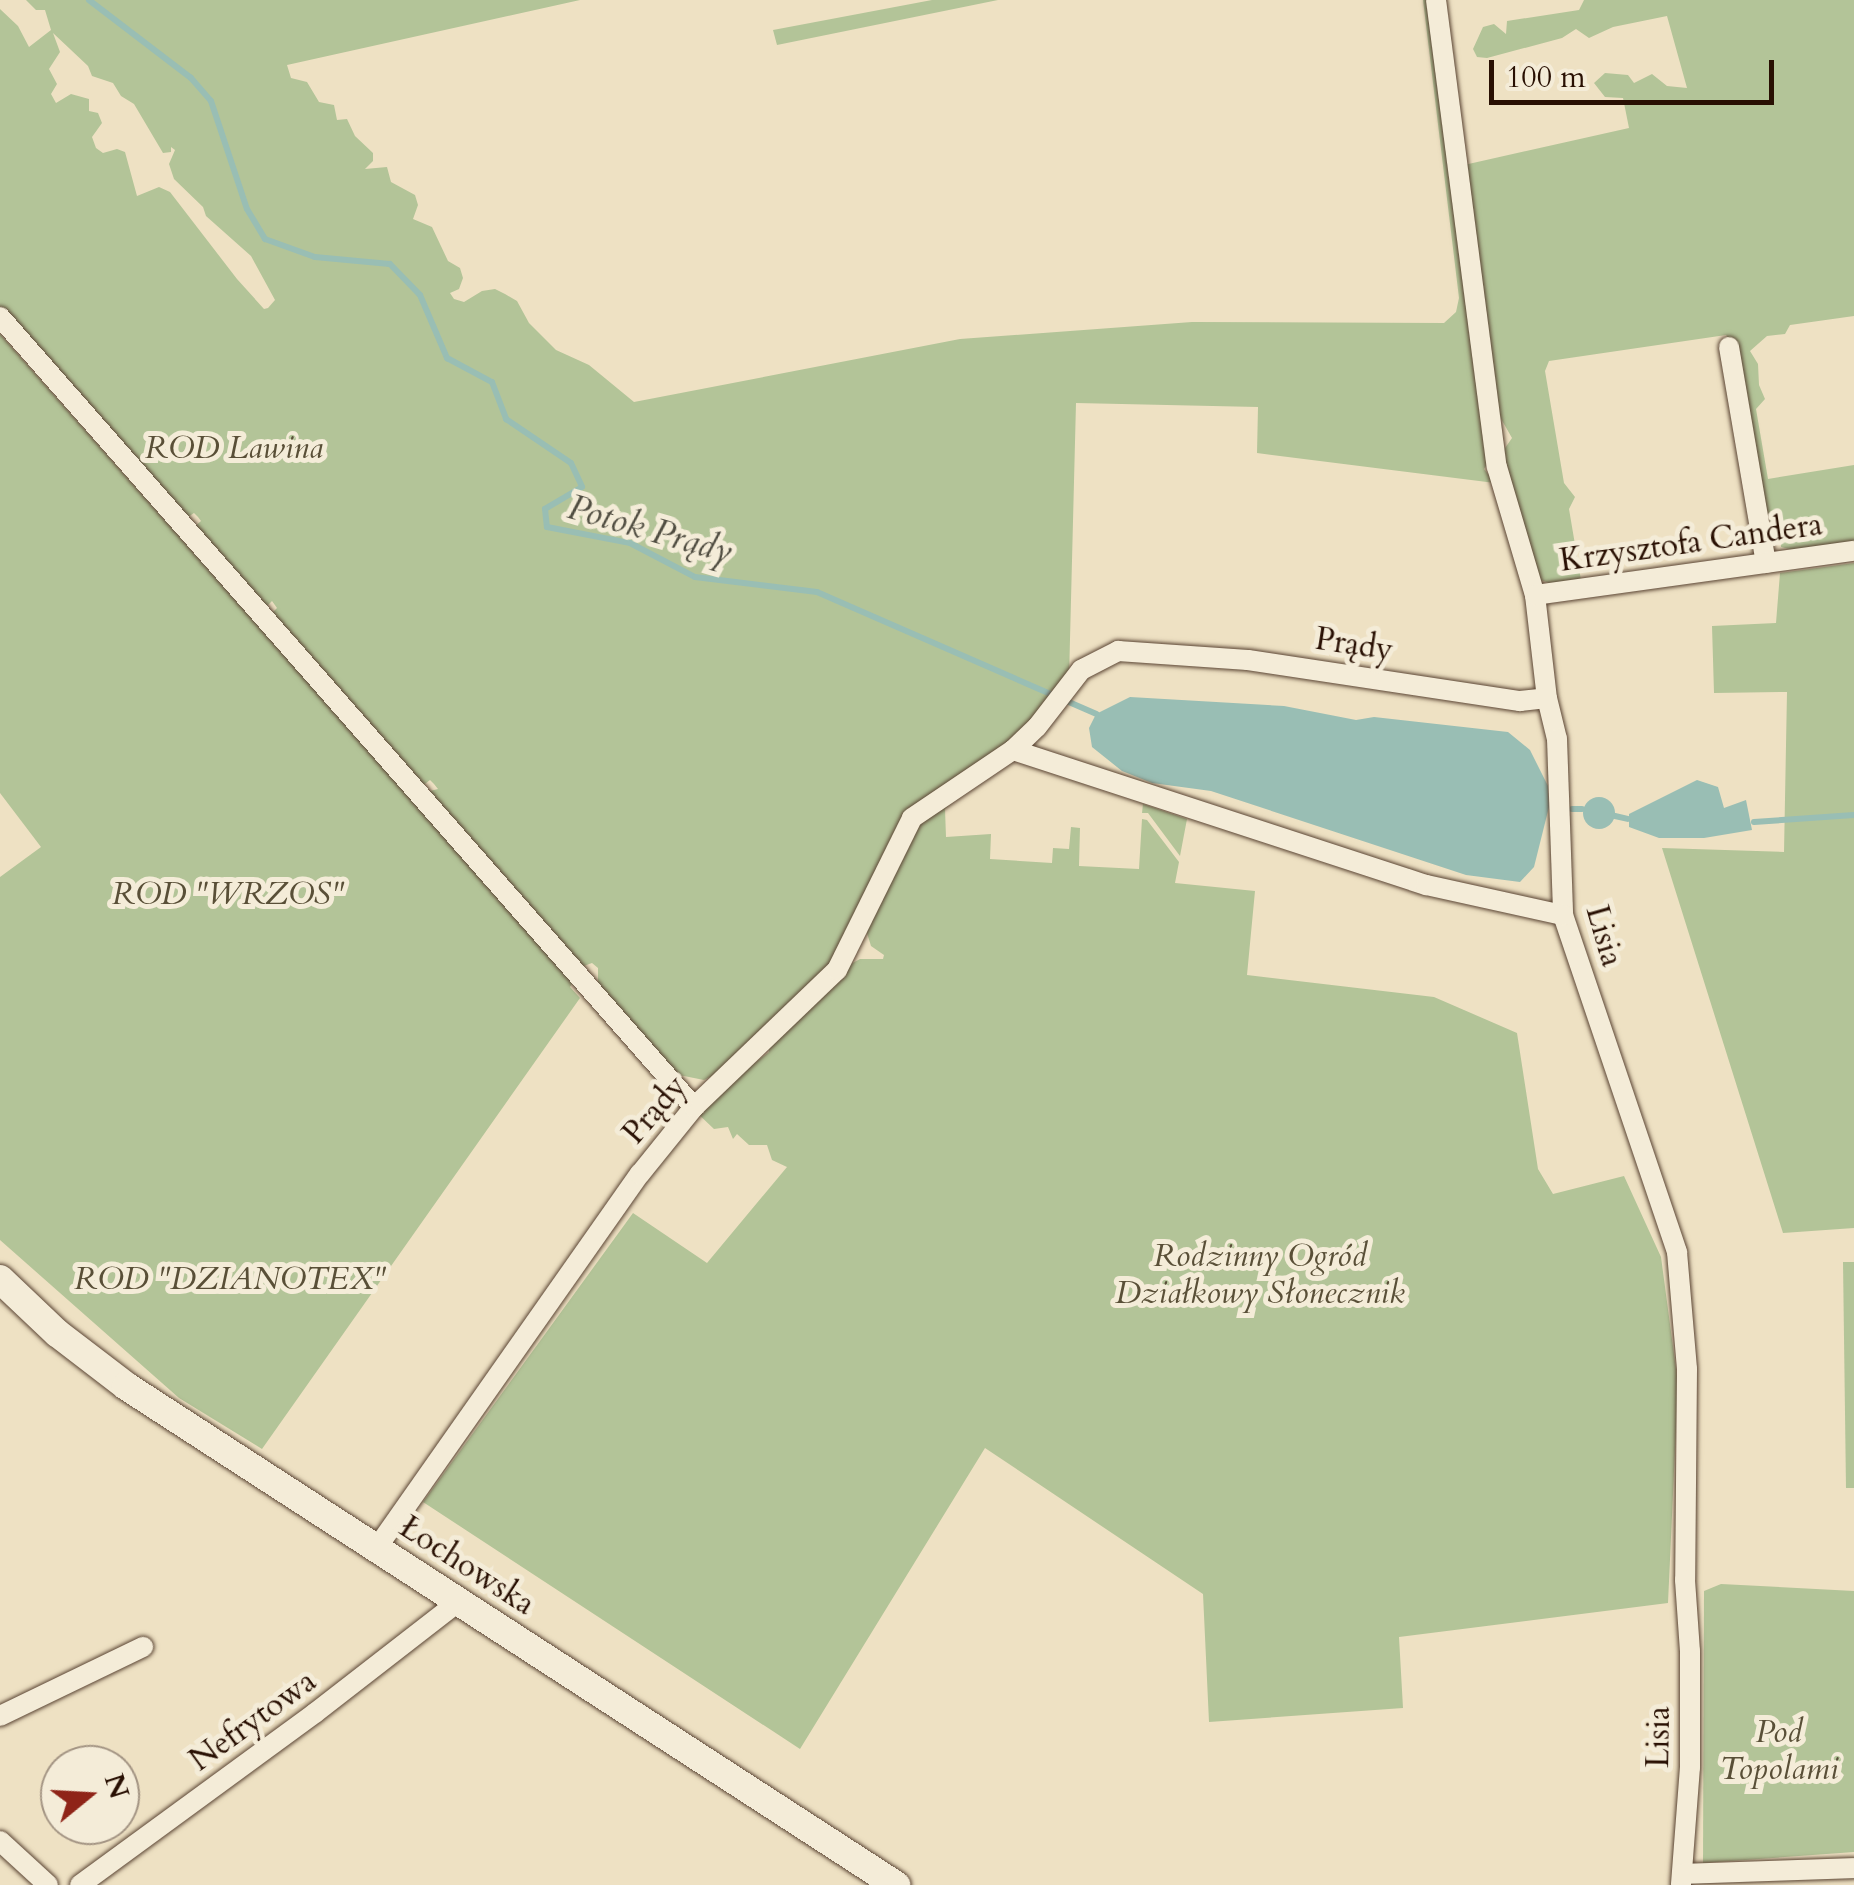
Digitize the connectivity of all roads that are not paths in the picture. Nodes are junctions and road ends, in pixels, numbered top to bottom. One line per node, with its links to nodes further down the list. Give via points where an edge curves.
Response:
1 (1436, 0): 6 (street, Lisia, via 1497,467)
2 (0, 318): 10 (street)
3 (1728, 347): 5 (street)
4 (1854, 551): 5 (street, Krzysztofa Candera)
5 (1766, 564): 6 (street, Krzysztofa Candera)
6 (1536, 595): 7 (street, Lisia)
7 (1547, 698): 8 (street, Prądy, via 1520,701 1248,660 1118,651 1081,670); 9 (street, Lisia, via 1561,779)
8 (1013, 750): 9 (street, via 1426,885); 10 (street, Prądy, via 912,818 837,970)
9 (1563, 916): 18 (street, Lisia, via 1677,1252 1686,1369 1690,1650)
10 (694, 1107): 12 (street, Prądy)
11 (4, 1290): 12 (main road, Łochowska, via 98,1366)
12 (376, 1549): 13 (main road, Łochowska)
13 (458, 1602): 20 (street, Nefrytowa); 21 (main road, Łochowska)
14 (143, 1647): 15 (street)
15 (0, 1716)
16 (0, 1841): 19 (street)
17 (1854, 1868): 18 (street)
18 (1682, 1879)
19 (48, 1885)
20 (80, 1885)
21 (896, 1885)

